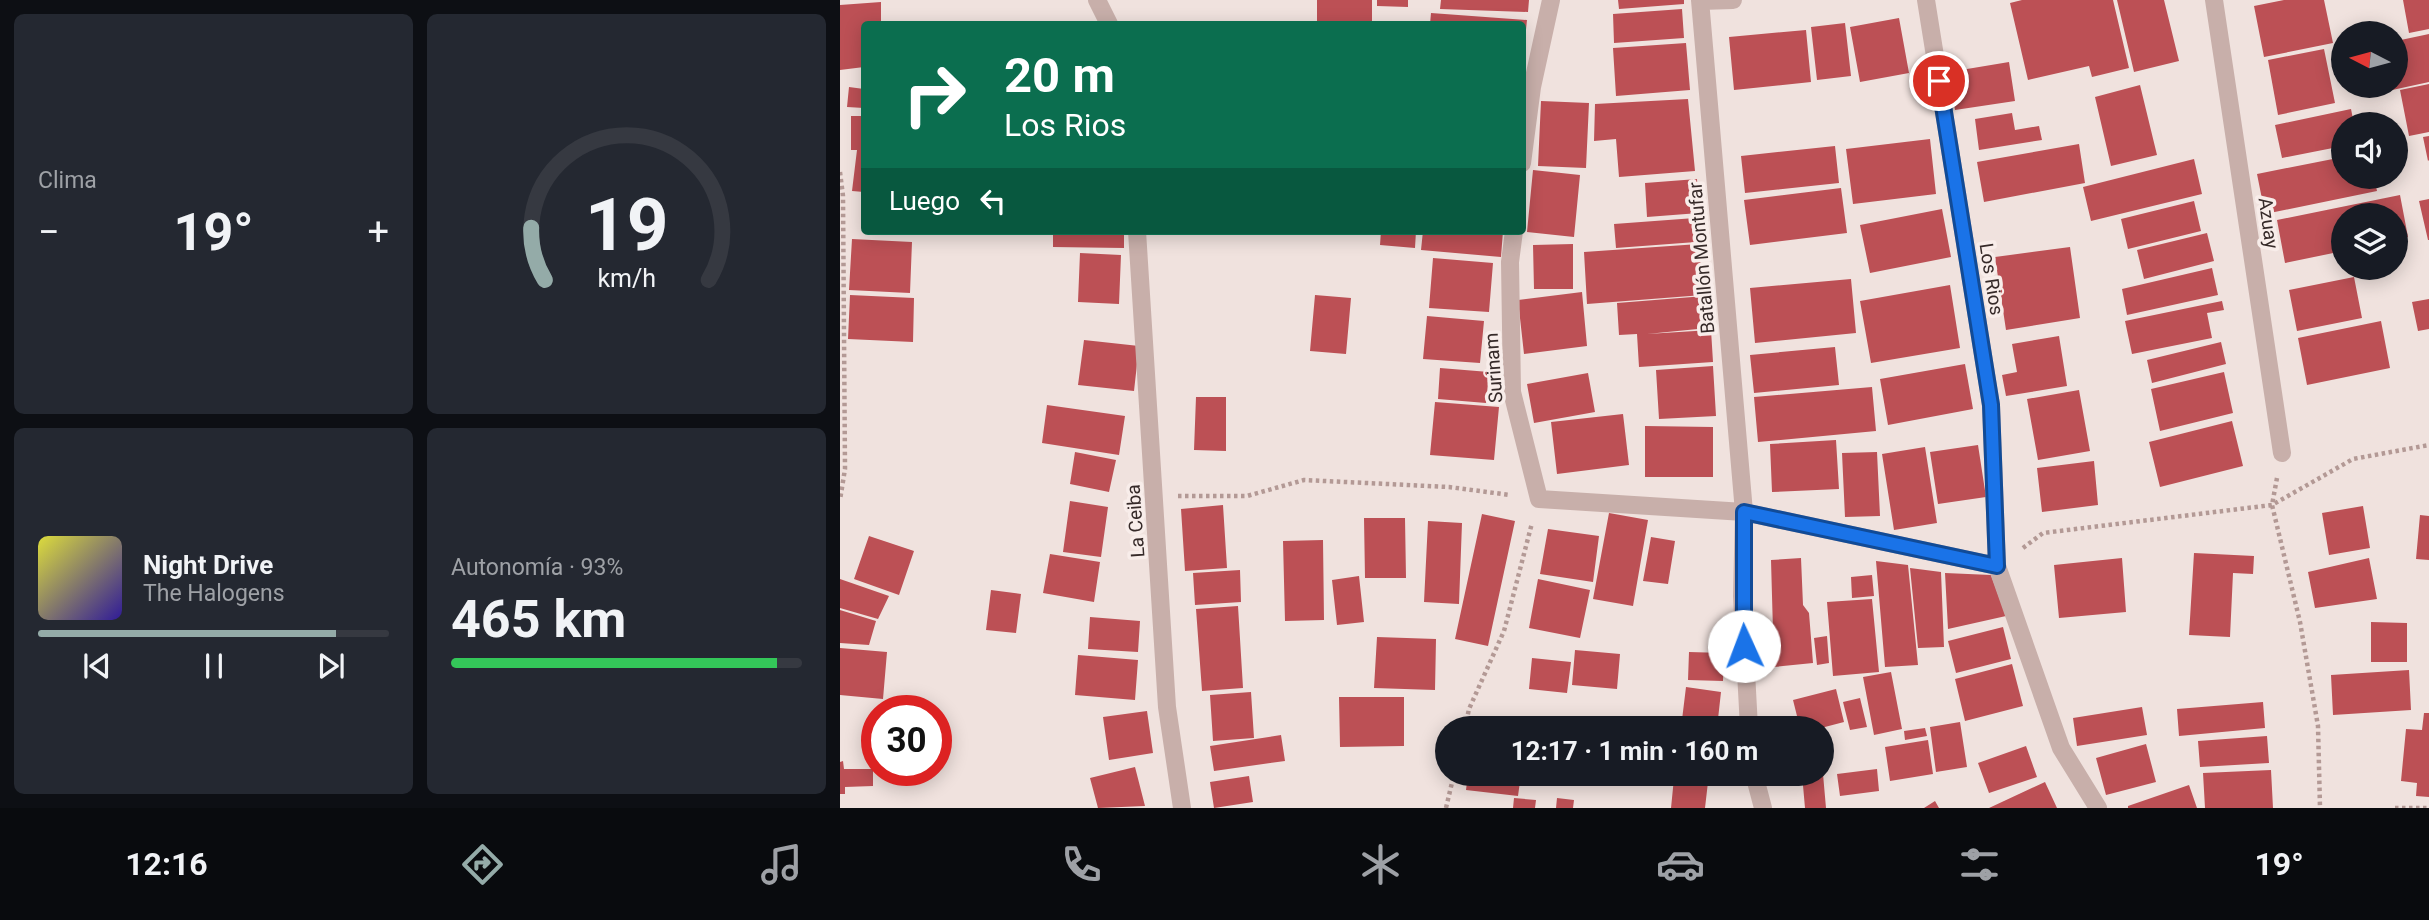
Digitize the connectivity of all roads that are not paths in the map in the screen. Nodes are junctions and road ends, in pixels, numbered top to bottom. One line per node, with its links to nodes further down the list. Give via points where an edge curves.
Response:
1 (1097, 0): 7 (street)
2 (1551, 0): 8 (street)
3 (1733, 0): 6 (street)
4 (1926, 0): 13 (street, Los Rios, via 1991,405)
5 (2214, 0): 11 (street, Azuay)
6 (1700, 1): 12 (street, Batallón Montufar)
7 (1108, 21)
8 (1526, 133)
9 (1137, 235): 16 (street, La Ceiba, via 1167,707)
10 (1513, 235): 12 (street, Surinam, via 1512,392 1539,499)
11 (2281, 453)
12 (1744, 512): 13 (street); 14 (street, Batallón Montufar, via 1742,596)
13 (1997, 566): 18 (street, Los Rios, via 2061,748)
14 (1748, 716)
15 (1757, 786): 17 (street)
16 (1182, 808)
17 (1763, 808)
18 (2098, 808)

